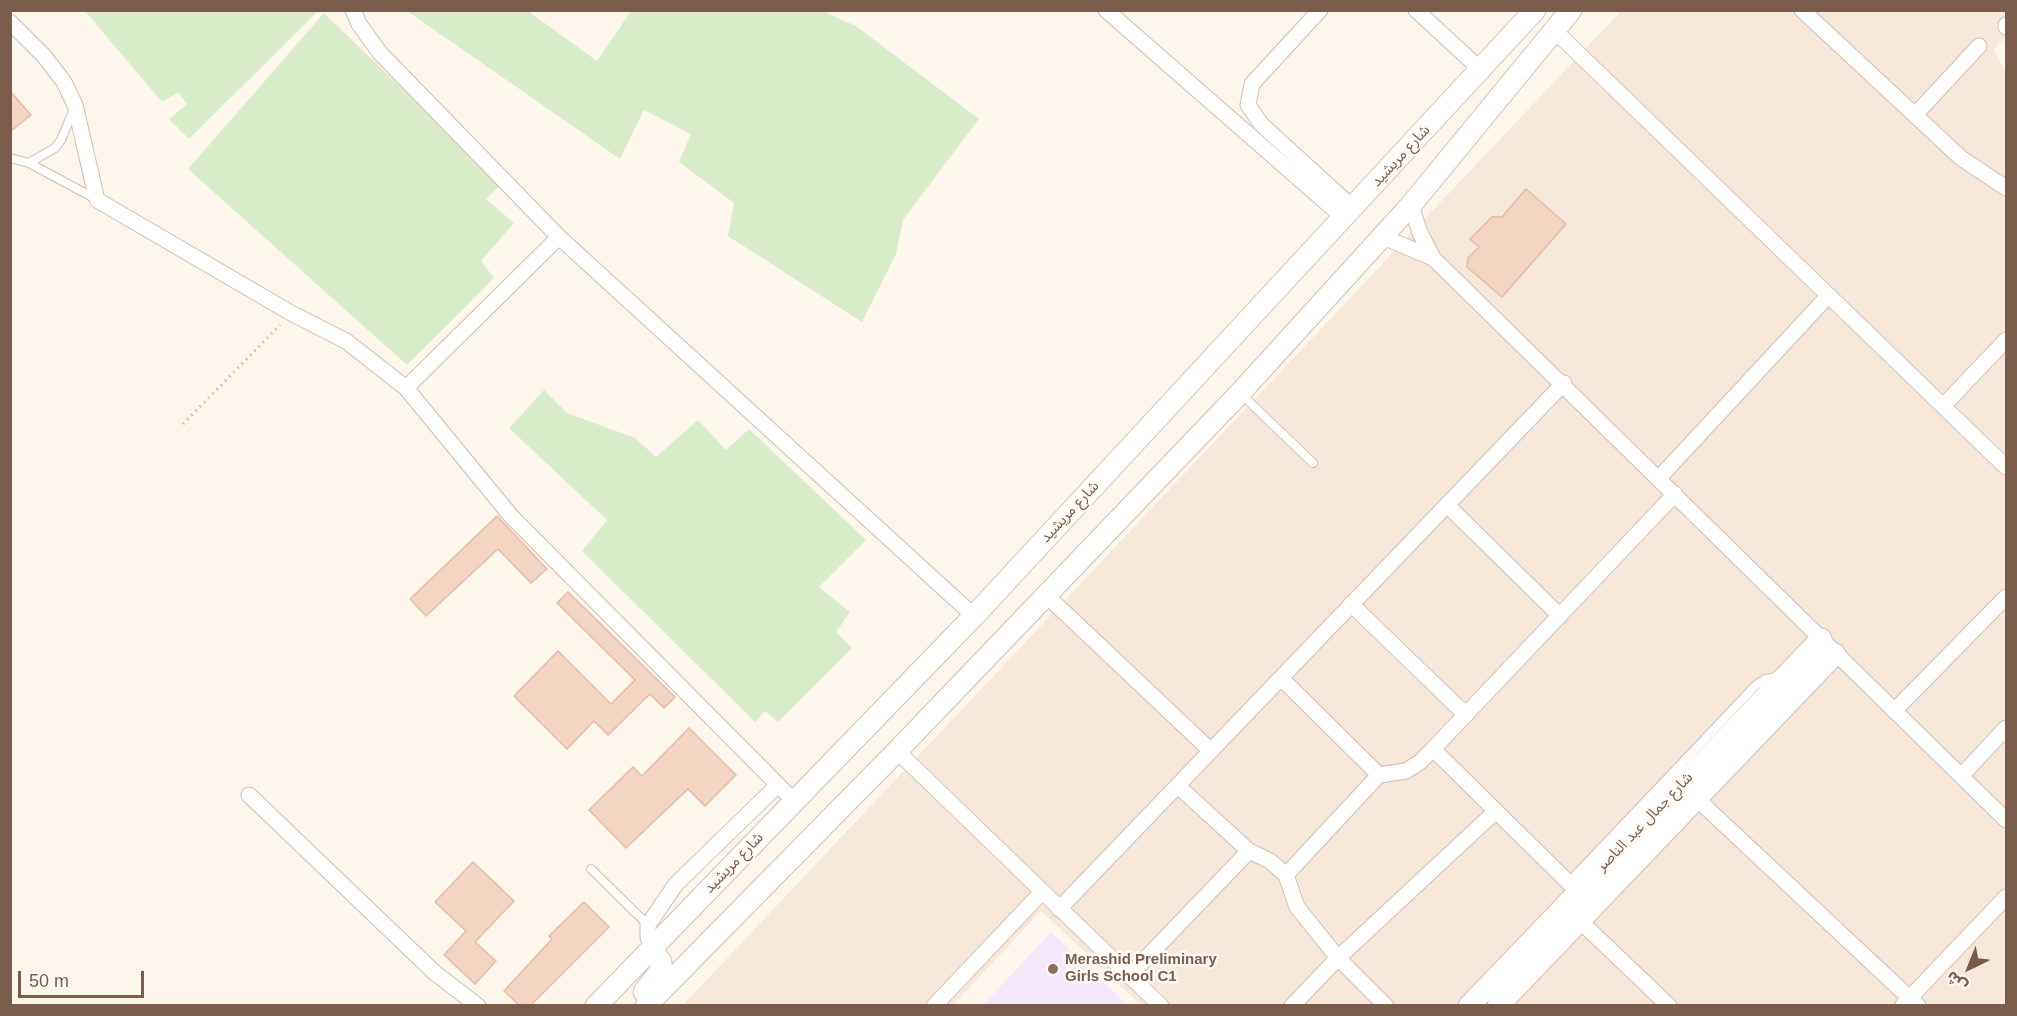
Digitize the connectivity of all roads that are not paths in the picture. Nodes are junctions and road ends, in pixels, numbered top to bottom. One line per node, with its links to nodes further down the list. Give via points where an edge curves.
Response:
1 (353, 10): 22 (street, via 380,53)
2 (1106, 10): 21 (street)
3 (1320, 10): 21 (street, via 1252,84 1248,105 1261,124)
4 (1416, 10): 11 (street)
5 (1535, 10): 11 (main road, شارع مريشيد)
6 (1571, 10): 9 (main road)
7 (1802, 10): 14 (street)
8 (10, 22): 13 (street, via 44,56 64,82)
9 (1554, 30): 15 (main road); 25 (street)
10 (1979, 46): 14 (street)
11 (1481, 70): 12 (main road, شارع مريشيد)
12 (1451, 103): 15 (main road, via 1466,108); 21 (main road, شارع مريشيد)
13 (75, 105): 17 (lane, via 55,148); 19 (street)
14 (1915, 115): 18 (street, via 1962,158)
15 (1475, 129): 20 (main road)
16 (10, 158): 17 (lane)
17 (29, 163): 19 (lane)
18 (2007, 188)
19 (97, 200): 28 (street, via 346,341)
20 (1411, 205): 23 (main road); 24 (street)
21 (1348, 213): 39 (main road, شارع مريشيد)
22 (560, 237): 28 (street); 39 (street)
23 (1383, 237): 24 (street); 29 (main road)
24 (1433, 258): 27 (street)
25 (1828, 296): 30 (street); 33 (street)
26 (2007, 340): 30 (street)
27 (1564, 383): 33 (street); 35 (street)
28 (406, 388): 51 (street, via 511,516)
29 (1240, 393): 31 (lane); 36 (main road)
30 (1943, 406): 32 (street)
31 (1314, 463)
32 (2007, 467)
33 (1659, 478): 34 (street)
34 (1675, 494): 40 (street); 41 (street)
35 (1447, 505): 38 (street); 40 (street)
36 (1046, 595): 47 (main road); 48 (street)
37 (2007, 597): 43 (street)
38 (1351, 604): 42 (street); 44 (street)
39 (974, 616): 55 (main road, شارع مريشيد)
40 (1560, 616): 44 (street)
41 (1828, 646): 43 (street); 54 (main road, شارع جمال عبد الناصر); 61 (main road, شارع جمال عبد الناصر, via 1785,677)
42 (1281, 678): 48 (street); 49 (street)
43 (1894, 711): 50 (street)
44 (1466, 715): 46 (street)
45 (2007, 728): 50 (street)
46 (1433, 749): 49 (street, via 1406,771); 56 (street)
47 (897, 751): 62 (street); 74 (main road)
48 (1211, 751): 52 (street)
49 (1379, 775): 60 (street)
50 (1961, 776): 57 (street)
51 (778, 785): 55 (street); 66 (street, via 676,884)
52 (1178, 786): 58 (street); 64 (street)
53 (249, 795): 71 (street, via 435,974)
54 (1696, 798): 65 (main road, شارع جمال عبد الناصر); 70 (street)
55 (794, 801): 67 (main road, شارع مريشيد)
56 (1496, 811): 61 (street); 68 (street)
57 (2007, 820)
58 (1249, 851): 60 (street, via 1270,861); 69 (street)
59 (591, 869): 66 (lane)
60 (1286, 875): 68 (street, via 1297,908)
61 (1574, 887): 79 (main road, شارع جمال عبد الناصر)
62 (1042, 892): 64 (street); 75 (street)
63 (2007, 897): 70 (street)
64 (1059, 909): 69 (street)
65 (1579, 920): 80 (main road, شارع جمال عبد الناصر); 81 (street)
66 (648, 925): 67 (street)
67 (652, 950): 72 (main road, شارع مريشيد); 73 (main road, via 661,962 661,970)
68 (1338, 958): 77 (street); 78 (street)
69 (1129, 976): 76 (street)
70 (1910, 1003)
71 (478, 1005)
72 (596, 1005)
73 (636, 1005)
74 (646, 1005)
75 (934, 1005)
76 (1161, 1005)
77 (1292, 1005)
78 (1386, 1005)
79 (1469, 1005)
80 (1498, 1005)
81 (1669, 1005)

